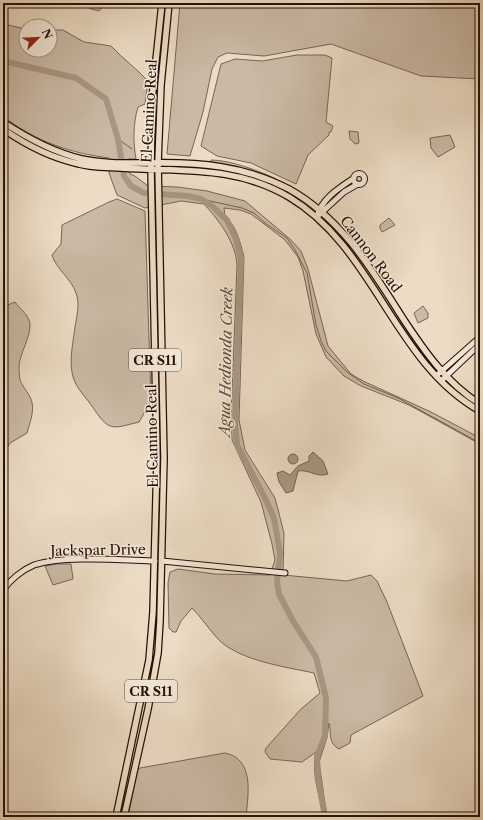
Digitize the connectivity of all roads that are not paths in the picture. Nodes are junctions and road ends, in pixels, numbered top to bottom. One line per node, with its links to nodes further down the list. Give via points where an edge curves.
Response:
1 (162, 3): 5 (main road, El Camino Real / CR S11, via 152,98)
2 (169, 3): 6 (main road, El Camino Real / CR S11, via 161,85)
3 (3, 122): 7 (main road, Cannon Road, via 54,150)
4 (3, 129): 7 (main road, Cannon Road, via 52,156 79,164)
5 (151, 162): 6 (main road, Cannon Road); 8 (main road, Cannon Road); 9 (main road, El Camino Real / CR S11)
6 (158, 163): 10 (main road, El Camino Real / CR S11); 13 (main road, Cannon Road, via 211,164 248,172 289,189)
7 (109, 165): 8 (main road, Cannon Road)
8 (129, 166): 9 (main road, Cannon Road)
9 (151, 170): 10 (main road, Cannon Road); 23 (main road, El Camino Real / CR S11, via 157,458)
10 (158, 170): 14 (main road, Cannon Road, via 197,170 238,176 270,187); 24 (main road, El Camino Real / CR S11, via 164,458)
11 (354, 178): 12 (street); 12 (street, via 358,173 364,176 363,182); 13 (street, via 330,196)
12 (358, 184): 13 (street)
13 (321, 211): 14 (street); 17 (main road, Cannon Road, via 356,248 426,353)
14 (317, 217): 18 (main road, Cannon Road, via 351,253)
15 (480, 337): 17 (street)
16 (480, 344): 19 (street)
17 (441, 371): 18 (street); 19 (main road, Cannon Road)
18 (436, 376): 20 (main road, Cannon Road)
19 (446, 376): 20 (street); 21 (main road, Cannon Road)
20 (441, 381): 22 (main road, Cannon Road)
21 (480, 404)
22 (480, 411)
23 (155, 561): 26 (street, Jackspar Drive, via 51,561 32,566 22,572); 27 (main road, El Camino Real / CR S11, via 150,652)
24 (162, 561): 25 (street); 28 (main road, El Camino Real / CR S11, via 158,653)
25 (285, 573)
26 (3, 590)
27 (116, 817)
28 (124, 817)

